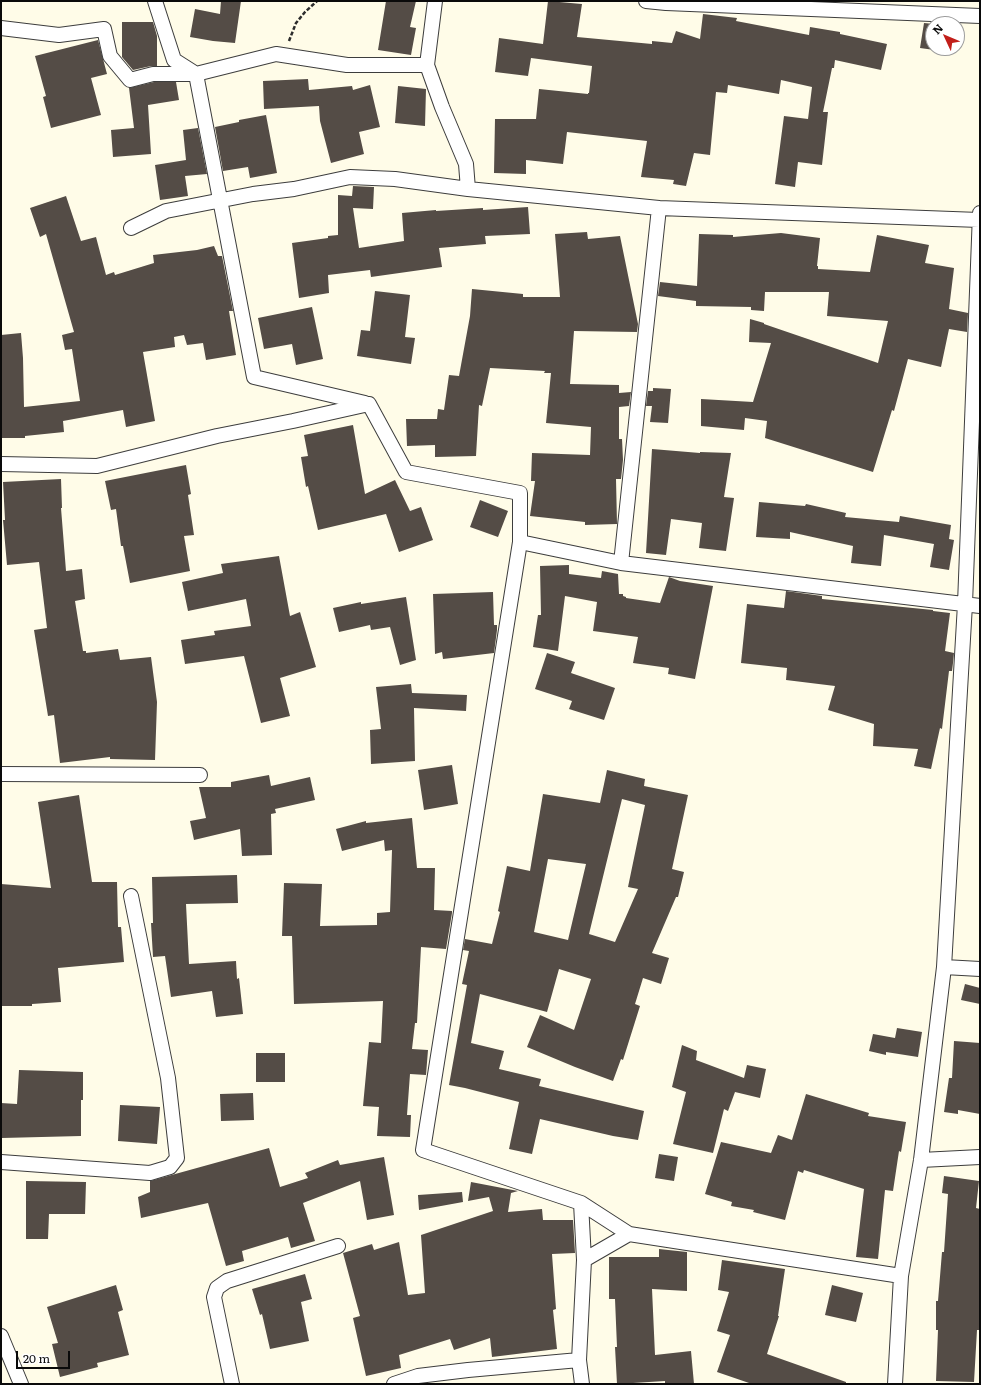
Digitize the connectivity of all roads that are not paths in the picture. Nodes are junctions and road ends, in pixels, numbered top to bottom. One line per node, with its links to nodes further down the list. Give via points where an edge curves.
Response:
1 (155, 1): 7 (street, via 174,60)
2 (436, 1): 6 (street)
3 (646, 1): 4 (street, via 666,4)
4 (980, 16)
5 (1, 28): 7 (street, via 59,35 104,29 110,56 130,80 152,74)
6 (427, 65): 7 (street, via 347,65 276,54); 8 (street, via 466,164)
7 (196, 74): 9 (street)
8 (468, 189): 9 (street, via 395,179 350,177); 10 (street)
9 (220, 201): 12 (street, via 166,211); 13 (street, via 254,377)
10 (659, 208): 11 (street); 16 (street)
11 (980, 217): 17 (street)
12 (131, 228)
13 (369, 404): 14 (street, via 217,436 97,466); 15 (street, via 406,472 520,493)
14 (1, 464)
15 (520, 542): 16 (street); 27 (street, via 423,1150)
16 (621, 563): 17 (street)
17 (965, 604): 18 (street); 22 (street)
18 (980, 606)
19 (1, 774): 20 (street)
20 (200, 775)
21 (131, 896): 26 (street, via 168,1078 177,1158 170,1167 150,1173)
22 (944, 967): 23 (street); 25 (street)
23 (980, 969)
24 (980, 1157): 25 (street)
25 (921, 1160): 31 (street)
26 (1, 1162)
27 (581, 1203): 28 (street); 30 (street)
28 (629, 1234): 30 (street); 31 (street)
29 (338, 1246): 35 (street, via 227,1281 217,1288 214,1297)
30 (584, 1260): 33 (street)
31 (901, 1276): 38 (street)
32 (1, 1336): 34 (street)
33 (579, 1360): 36 (street, via 432,1374); 37 (street)
34 (21, 1384)
35 (232, 1384)
36 (394, 1384)
37 (582, 1384)
38 (895, 1384)

